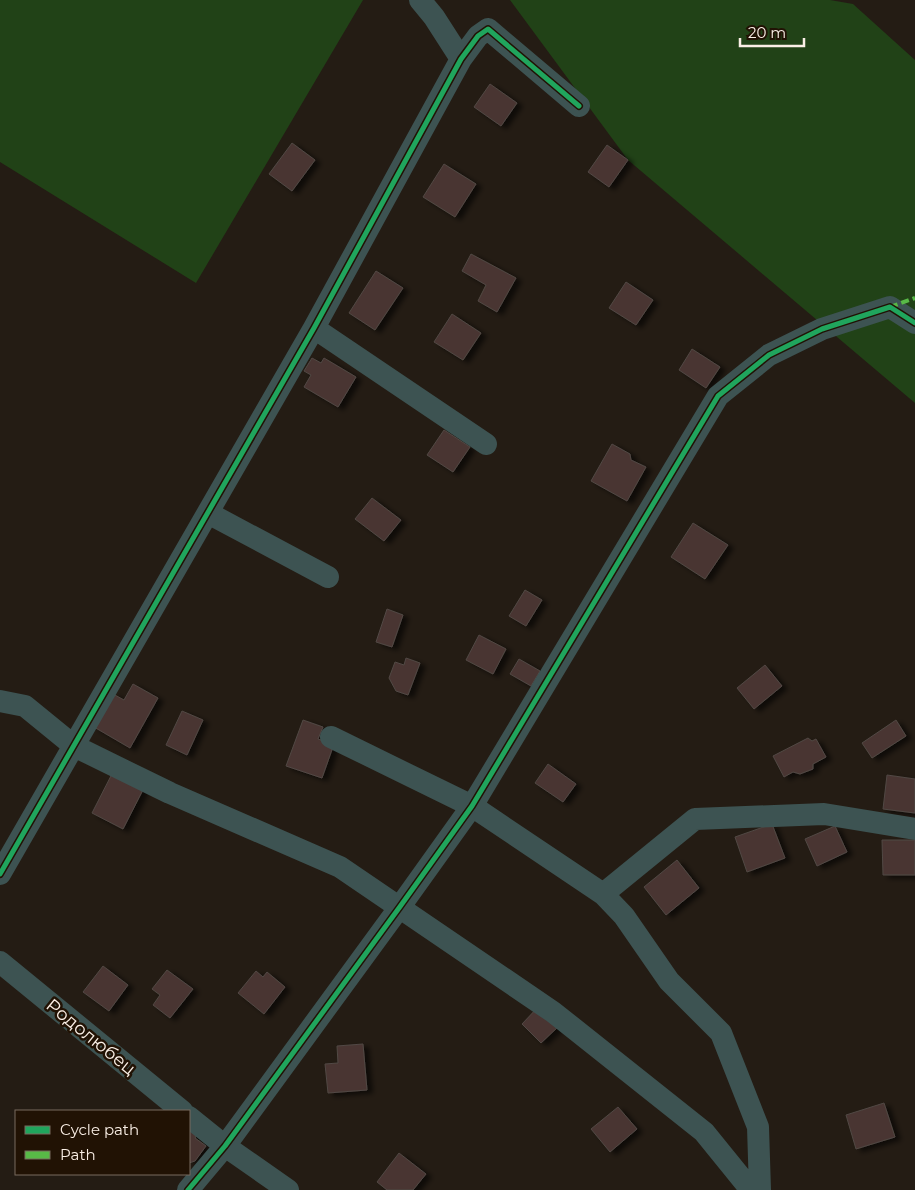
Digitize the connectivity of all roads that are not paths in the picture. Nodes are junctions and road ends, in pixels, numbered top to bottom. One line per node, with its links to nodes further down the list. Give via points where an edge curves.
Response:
1 (420, 0): 2 (street)
2 (461, 59): 3 (street, via 478,36 488,29); 5 (street)
3 (579, 106)
4 (915, 323): 12 (street, via 890,307 822,329 769,355 718,396)
5 (314, 328): 6 (street); 7 (street)
6 (486, 444)
7 (208, 513): 8 (street); 11 (street)
8 (328, 577)
9 (0, 701): 11 (street, via 25,706)
10 (331, 737): 12 (street)
11 (74, 746): 14 (street); 16 (street, via 170,794 340,867)
12 (472, 806): 15 (street); 16 (street)
13 (915, 829): 15 (street, via 824,814 695,818)
14 (0, 874)
15 (602, 894): 24 (street, via 624,916 669,981 722,1033 758,1128)
16 (400, 908): 20 (street); 23 (street, via 552,1012 704,1132)
17 (0, 962): 18 (street, Родолюбец)
18 (181, 1110)
19 (190, 1118): 20 (street)
20 (225, 1146): 21 (street); 22 (street)
21 (188, 1190)
22 (288, 1190)
23 (751, 1190)
24 (760, 1190)

